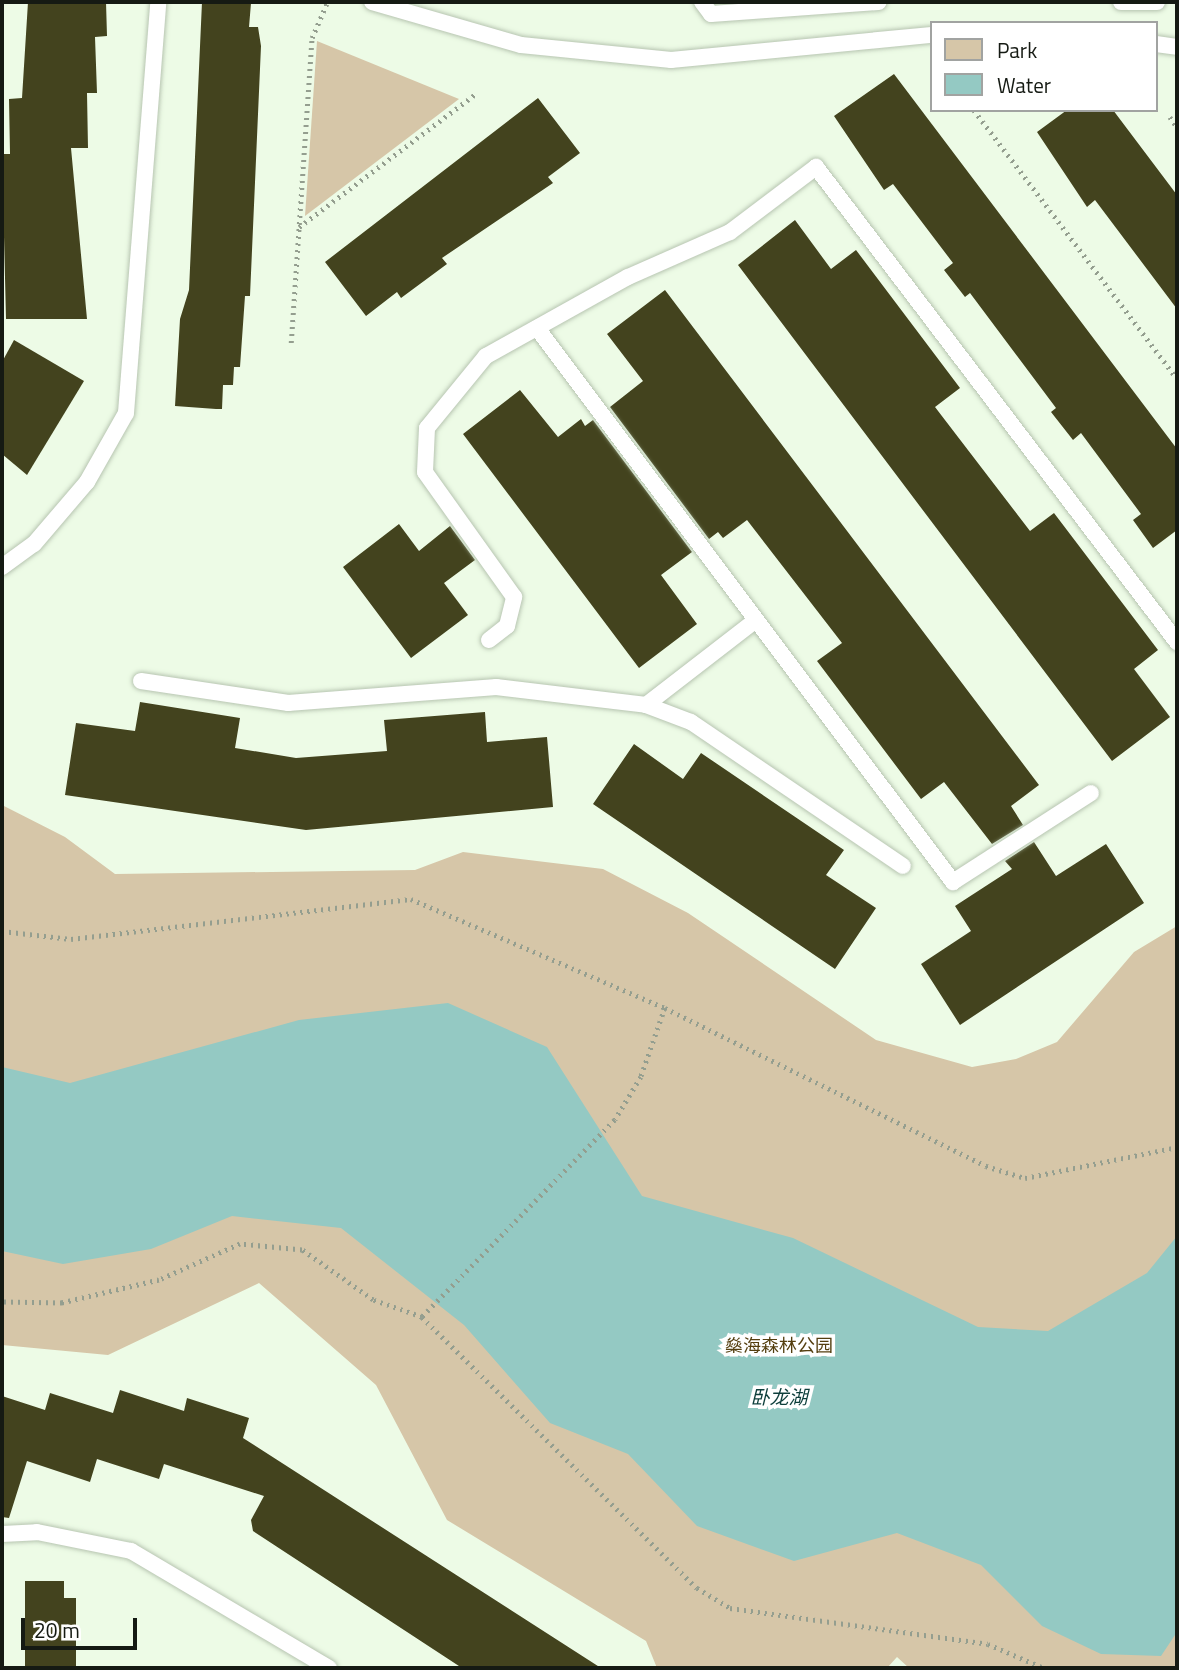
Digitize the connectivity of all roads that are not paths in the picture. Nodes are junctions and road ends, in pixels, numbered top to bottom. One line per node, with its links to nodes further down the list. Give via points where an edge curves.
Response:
1 (158, 2): 11 (lane, via 125,413 87,482 34,544)
2 (372, 2): 7 (lane, via 521,45 644,58 713,59)
3 (702, 2): 4 (lane, via 712,14)
4 (879, 2)
5 (1121, 2): 6 (lane)
6 (1157, 2)
7 (930, 36)
8 (1158, 44): 9 (lane)
9 (1177, 47)
10 (537, 328): 12 (lane); 13 (lane, via 475,366 422,443 433,485 514,597 507,626); 14 (lane, via 730,232 816,167)
11 (2, 567)
12 (756, 620): 16 (lane); 17 (lane, via 953,882)
13 (489, 640)
14 (1177, 642)
15 (141, 681): 16 (lane, via 288,703 496,687)
16 (646, 705): 18 (lane, via 691,722)
17 (1091, 793)
18 (903, 866)
19 (7, 1533): 20 (lane, via 108,1544 145,1557)
20 (329, 1668)

